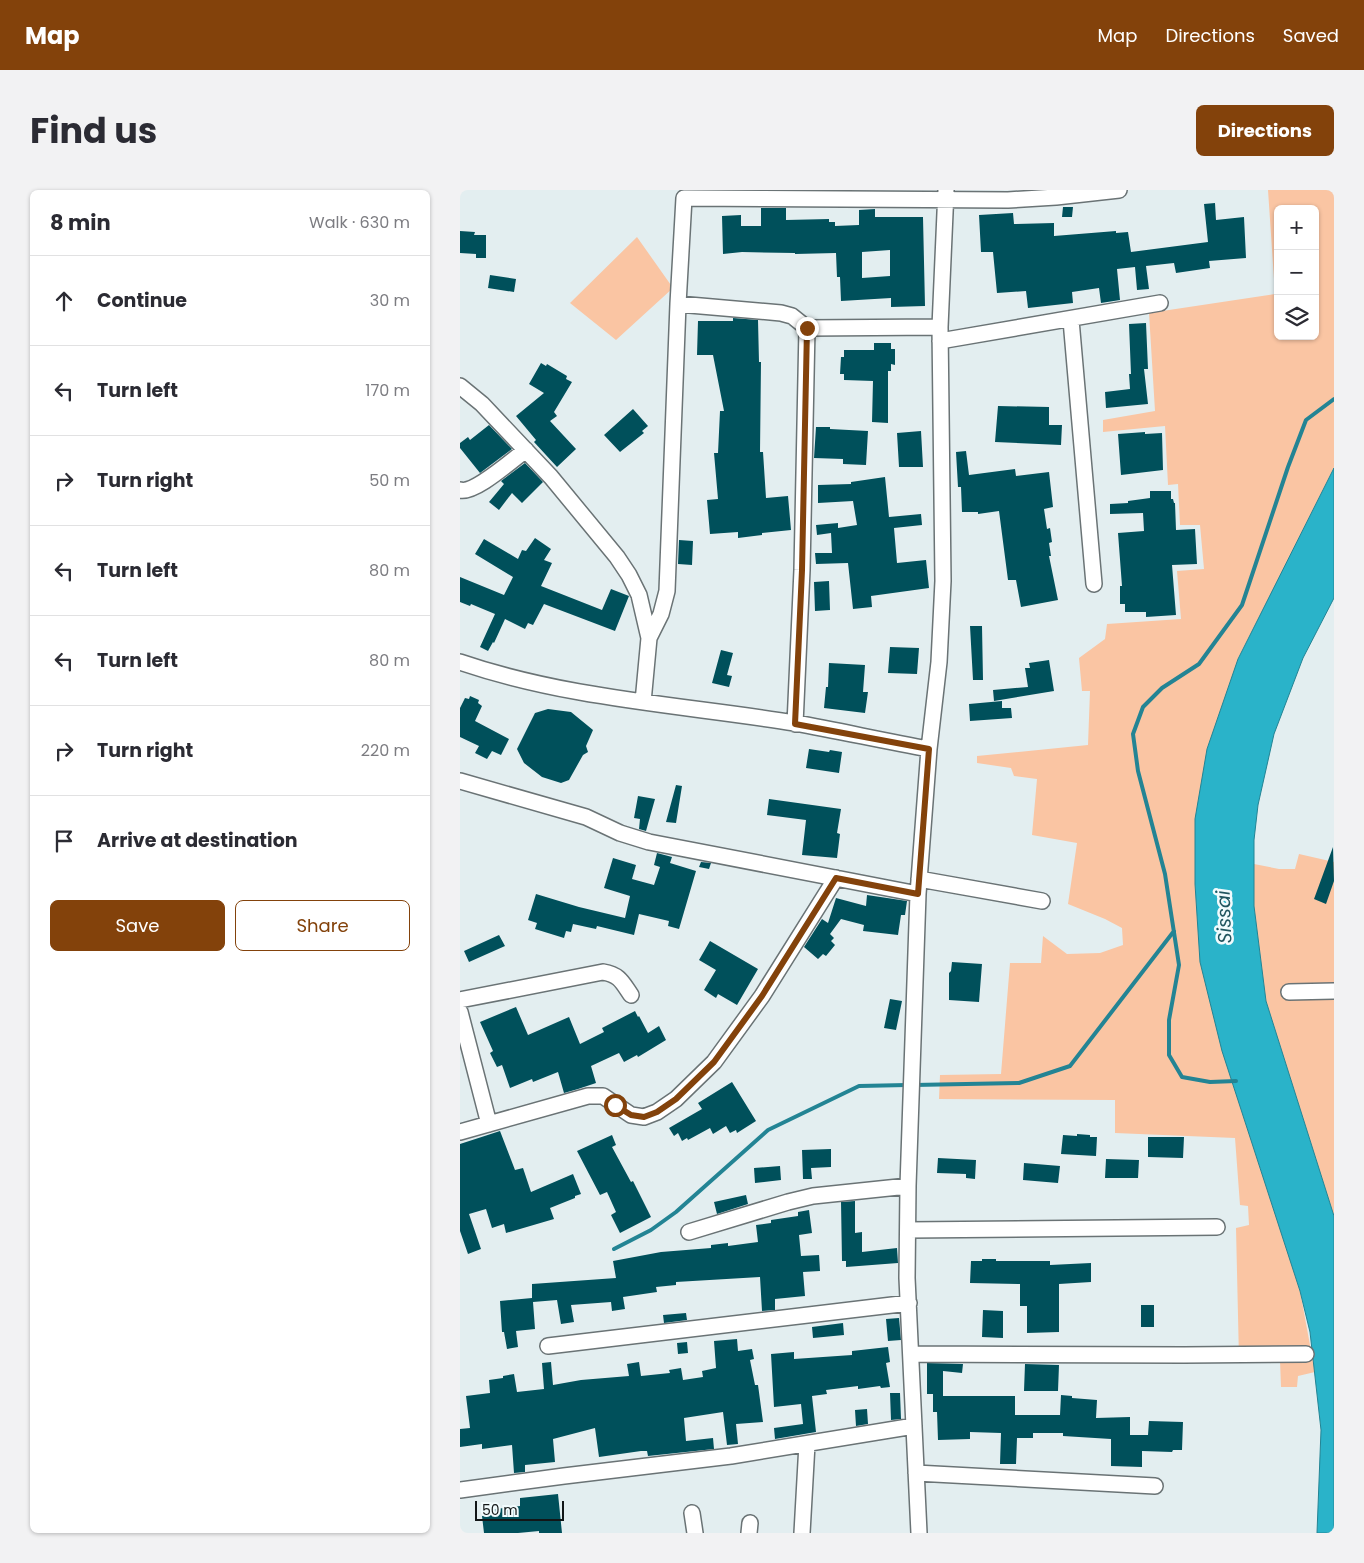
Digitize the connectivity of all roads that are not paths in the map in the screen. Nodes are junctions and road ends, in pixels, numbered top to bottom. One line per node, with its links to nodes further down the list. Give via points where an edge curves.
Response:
1 (1119, 190): 3 (street, via 1008,200)
2 (684, 194): 3 (street); 5 (street)
3 (946, 195): 8 (street)
4 (1160, 303): 6 (street)
5 (678, 304): 7 (street, via 781,313 792,316); 13 (street, via 667,591 661,614)
6 (1071, 320): 8 (street); 12 (street)
7 (807, 328): 8 (street); 16 (street)
8 (940, 334): 17 (street, via 943,581 939,662)
9 (460, 386): 10 (street)
10 (526, 450): 11 (street, via 479,485); 13 (street, via 617,556 639,595)
11 (460, 490)
12 (1094, 584)
13 (649, 638): 15 (street)
14 (460, 662): 15 (street, via 552,687)
15 (644, 702): 16 (street)
16 (795, 724): 17 (street)
17 (929, 749): 20 (street)
18 (460, 781): 19 (street, via 586,817 649,842)
19 (836, 878): 21 (street); 28 (street, via 762,996 714,1062 676,1099 644,1117 631,1115 604,1096 588,1096)
20 (919, 878): 21 (street); 22 (street)
21 (918, 894): 30 (street)
22 (1042, 901)
23 (1334, 991): 24 (street)
24 (1289, 992)
25 (631, 995): 26 (street, via 620,978 603,972)
26 (460, 1000)
27 (460, 1012): 28 (street)
28 (488, 1124): 29 (street)
29 (460, 1132)
30 (908, 1186): 32 (street); 33 (street, via 813,1196)
31 (1217, 1227): 32 (street)
32 (908, 1230): 34 (street)
33 (689, 1232)
34 (908, 1303): 35 (street); 36 (street)
35 (548, 1346)
36 (911, 1354): 37 (street); 38 (street)
37 (1306, 1354)
38 (914, 1426): 39 (street); 40 (street)
39 (807, 1444): 42 (street); 45 (street)
40 (916, 1473): 41 (street); 46 (street)
41 (1155, 1486)
42 (460, 1490)
43 (692, 1513): 44 (street)
44 (695, 1533)
45 (802, 1533)
46 (919, 1533)

